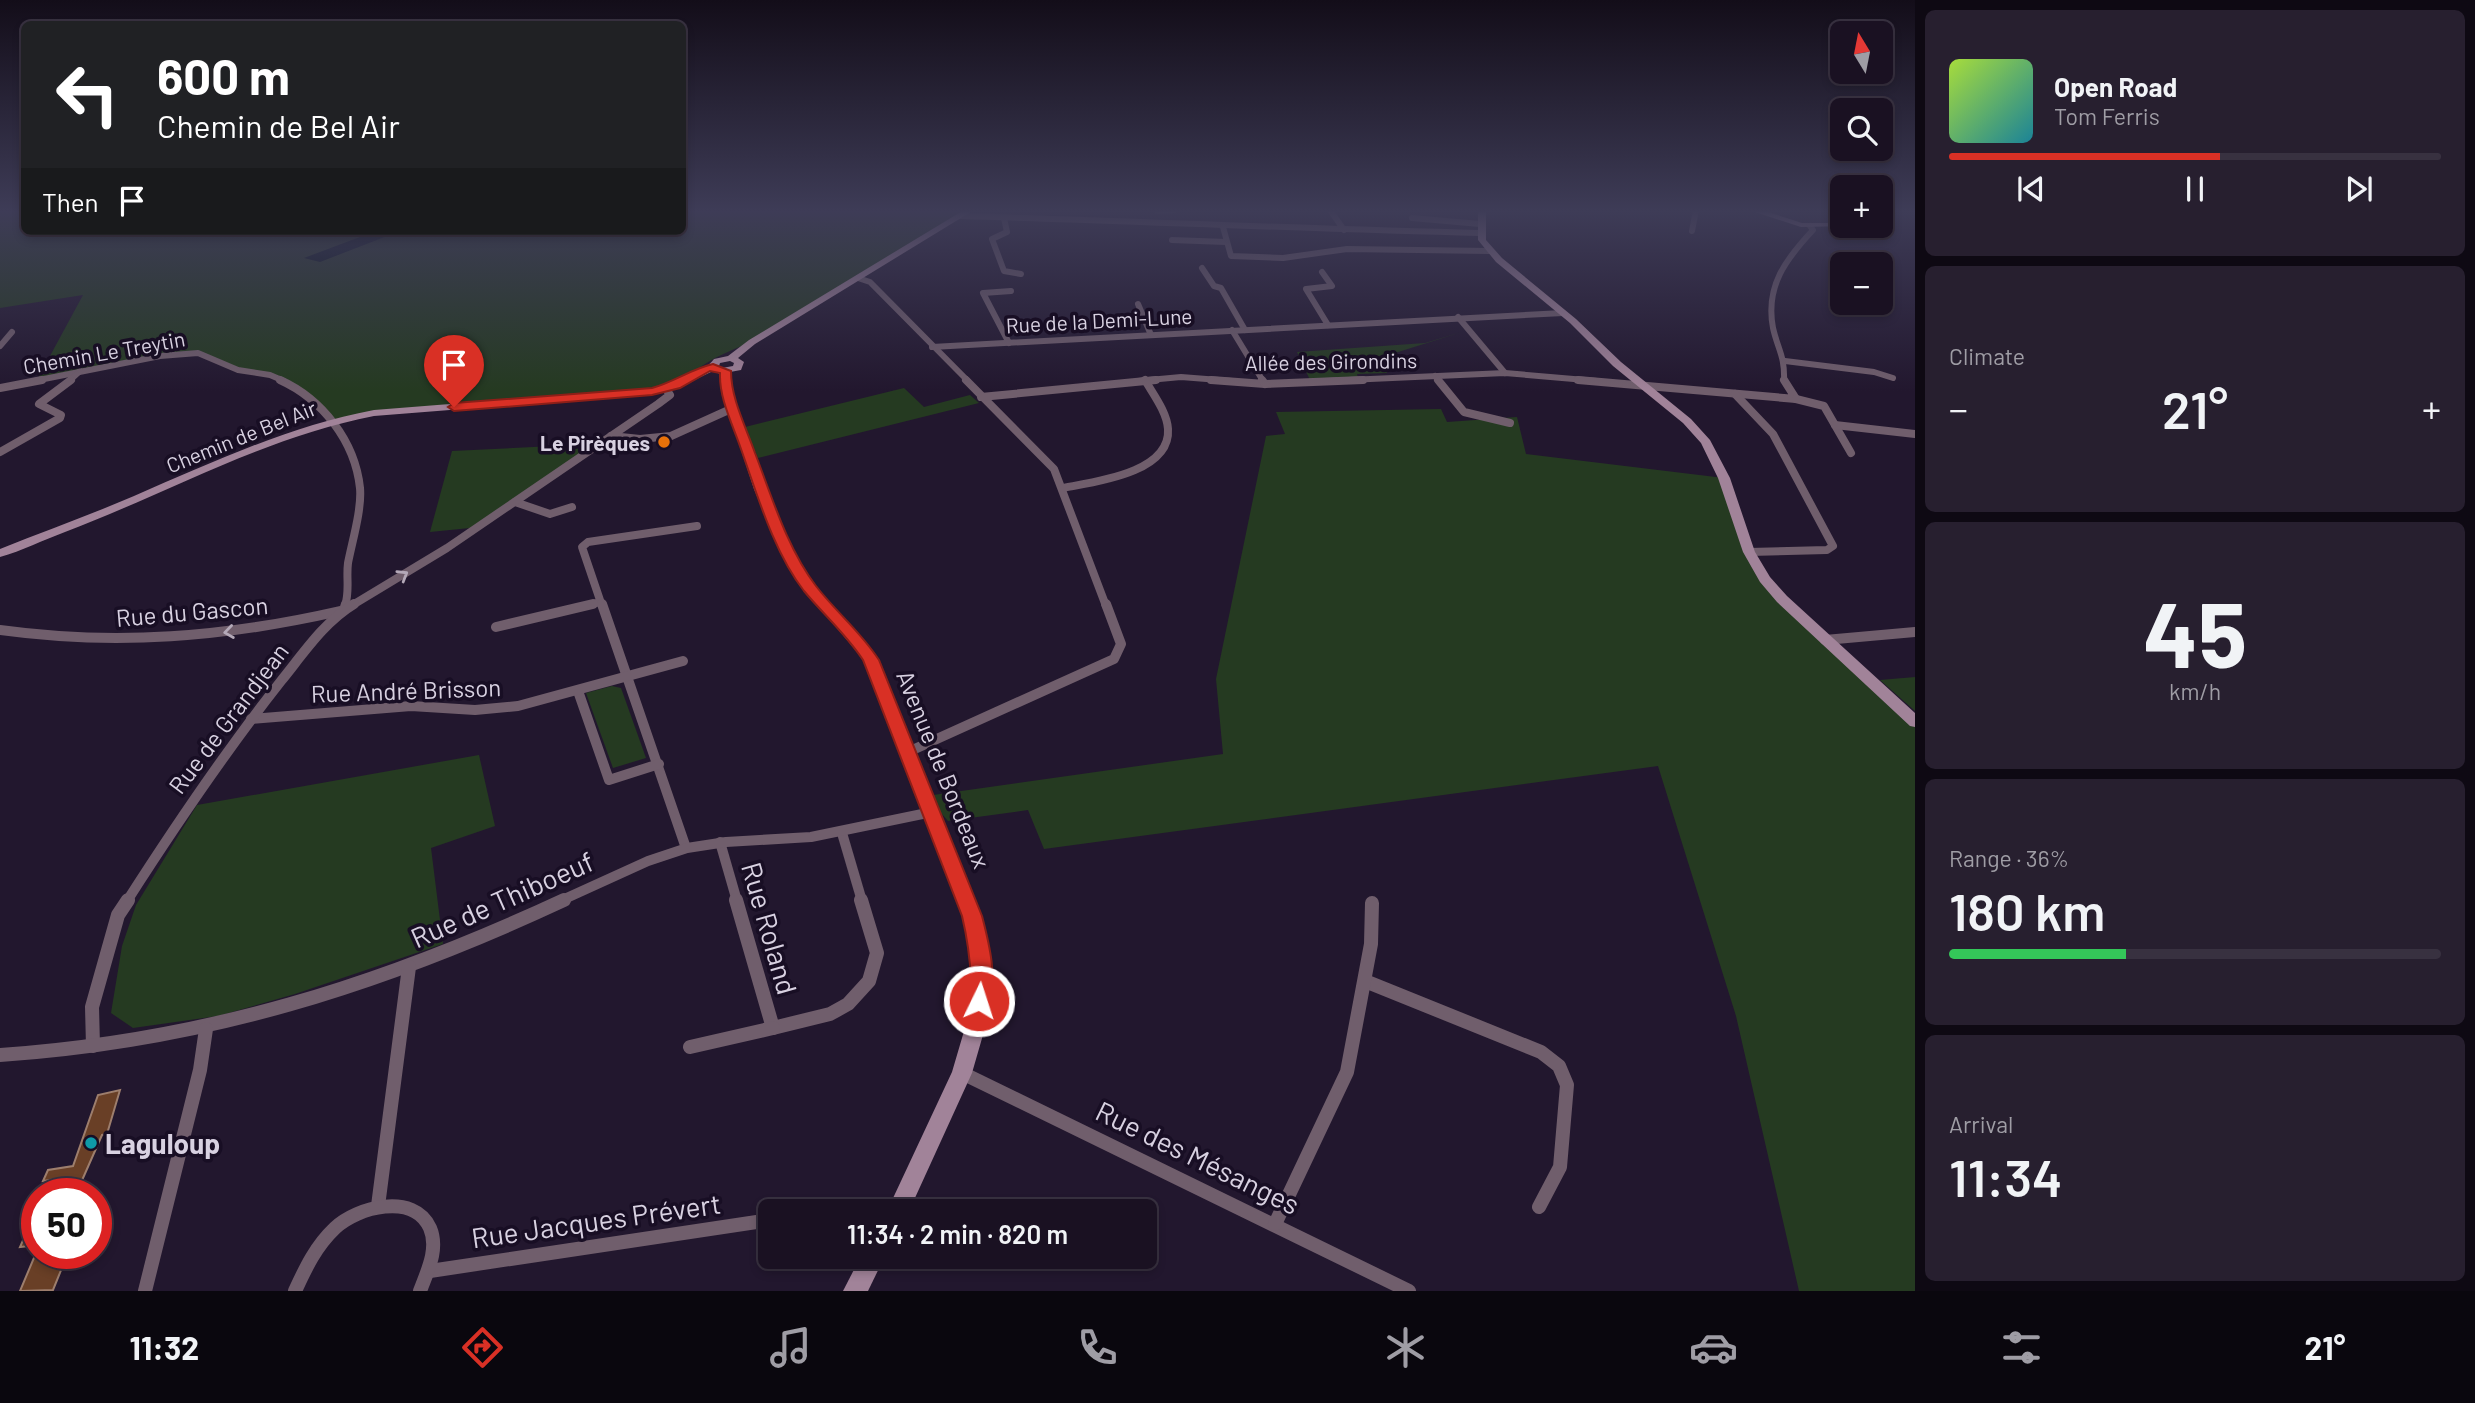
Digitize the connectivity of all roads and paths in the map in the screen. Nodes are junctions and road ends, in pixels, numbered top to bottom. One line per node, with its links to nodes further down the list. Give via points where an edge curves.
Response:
1 (871, 270): 8 (street)
2 (1004, 270): 7 (street)
3 (1203, 270): 15 (street, via 1214,286 1221,288)
4 (1513, 270): 11 (street)
5 (1782, 270): 21 (street, via 1772,288 1773,327)
6 (1322, 272): 13 (street, via 1332,286 1306,289)
7 (1021, 274)
8 (858, 278): 20 (street, via 870,282); 22 (street)
9 (1011, 290): 18 (street, via 983,293)
10 (1138, 304): 17 (street)
11 (1563, 313): 12 (street, Rue de la Demi-Lune); 29 (street)
12 (1458, 317): 13 (street, Rue de la Demi-Lune); 24 (street)
13 (1328, 325): 15 (street, Rue de la Demi-Lune)
14 (1232, 330): 15 (street, Rue de la Demi-Lune); 17 (street, Rue de la Demi-Lune); 28 (street)
15 (1245, 330)
16 (12, 332): 19 (street)
17 (1151, 335): 18 (street, Rue de la Demi-Lune)
18 (1009, 343): 20 (street, Rue de la Demi-Lune)
19 (0, 346)
20 (932, 347): 33 (street)
21 (1785, 361): 26 (street); 34 (street, via 1784,383)
22 (723, 365): 31 (street, Chemin de Bel Air); 35 (street, Avenue de Bordeaux)
23 (80, 370): 30 (street, Chemin Le Treytin); 36 (street, Chemin Le Treytin, via 198,353 292,385); 41 (street, via 39,404 60,418)
24 (1505, 373): 25 (street, Allée des Girondins); 29 (street, Allée des Girondins)
25 (1435, 376): 28 (street, Allée des Girondins); 37 (street, via 1464,412)
26 (1894, 378)
27 (1145, 379): 28 (street, Allée des Girondins); 33 (street, Allée des Girondins); 43 (street, via 1168,429 1166,447 1130,471)
28 (1265, 384)
29 (1641, 385): 32 (street, Allée des Girondins); 47 (street, via 1706,442 1724,478)
30 (0, 388)
31 (666, 389): 36 (street, Chemin de Bel Air); 40 (street, Rue de Grandjean, via 668,396)
32 (1735, 394): 34 (street, Allée des Girondins); 47 (street, via 1773,434 1833,545 1827,550)
33 (981, 397): 43 (street, via 1054,469)
34 (1796, 399): 38 (street, Allée des Girondins, via 1824,406)
35 (733, 408): 40 (street, via 672,436); 60 (street, Avenue de Bordeaux, via 788,553 809,587 858,639 871,660)
36 (333, 420): 48 (street, Chemin de Bel Air); 50 (street, Chemin Le Treytin, via 353,459 360,490)
37 (1510, 423)
38 (1835, 425): 39 (street); 42 (street, Allée des Girondins)
39 (1915, 434)
40 (607, 439): 44 (street, Rue de Grandjean)
41 (0, 452)
42 (1852, 453)
43 (1063, 488): 60 (street, via 1121,644 1114,659)
44 (515, 502): 45 (street, via 550,514); 50 (street, Rue de Grandjean, one-way to 44)
45 (572, 508)
46 (697, 526): 49 (street, via 588,542 582,547)
47 (1749, 552): 54 (street, via 1782,599)
48 (0, 553)
49 (600, 602): 51 (street); 56 (street)
50 (344, 610): 52 (street, Rue du Gascon, one-way to 52, via 296,622 145,641); 58 (street, Rue de Grandjean, via 322,630)
51 (496, 627)
52 (0, 630)
53 (1915, 632): 54 (street)
54 (1824, 640): 59 (street)
55 (684, 661): 56 (street, Rue André Brisson)
56 (628, 676): 57 (street, Rue André Brisson); 61 (street)
57 (578, 691): 58 (street, Rue André Brisson, via 490,709 411,706); 61 (street, via 609,780)
58 (251, 719): 71 (street, Rue de Grandjean, via 118,915 92,1007)
59 (1915, 722)
60 (908, 752): 62 (street, Avenue de Bordeaux)
61 (659, 764): 65 (street)
62 (932, 812): 63 (street, Rue de Thiboeuf); 74 (street, Avenue de Bordeaux, via 972,916 981,963 976,1021)
63 (842, 833): 64 (street, Rue de Thiboeuf); 69 (street, Rue Roland, via 877,953 869,981 830,1014)
64 (720, 842): 65 (street, Rue de Thiboeuf); 69 (street, Rue Roland)
65 (687, 848): 67 (street, Rue de Thiboeuf)
66 (1372, 903): 68 (street)
67 (408, 967): 70 (street, Rue de Thiboeuf); 76 (street)
68 (1365, 981): 77 (street, via 1541,1052 1559,1066 1567,1085 1560,1167); 79 (street, via 1347,1072)
69 (773, 1028): 72 (street, Rue Roland)
70 (206, 1029): 71 (street, Rue de Thiboeuf); 82 (street)
71 (93, 1046): 73 (street, Rue de Thiboeuf)
72 (690, 1047)
73 (0, 1055)
74 (962, 1073): 75 (street, Avenue de Bordeaux); 79 (street, Rue des Mésanges)
75 (904, 1199)
76 (378, 1206): 81 (street, via 397,1205 424,1220 432,1234); 83 (street, via 345,1220 315,1246)
77 (1539, 1207)
78 (758, 1222): 81 (street, Rue Jacques Prévert)
79 (1275, 1224): 86 (street, Rue des Mésanges)
80 (867, 1269): 85 (street)
81 (430, 1270): 84 (street)
82 (145, 1291)
83 (295, 1291)
84 (420, 1291)
85 (855, 1291)
86 (1409, 1291)

